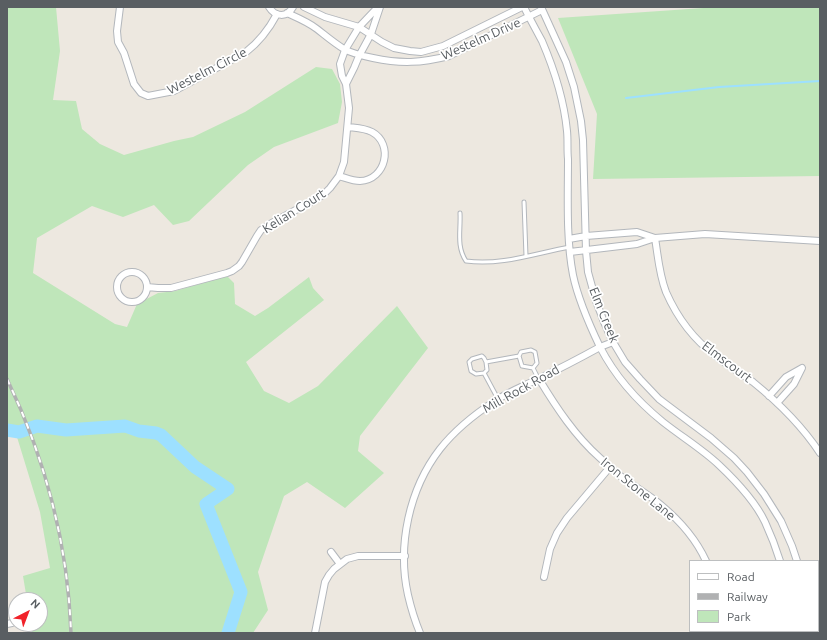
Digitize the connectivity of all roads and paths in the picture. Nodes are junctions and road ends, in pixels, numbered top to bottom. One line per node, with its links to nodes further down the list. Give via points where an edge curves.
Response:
1 (120, 7): 8 (street, Westelm Circle, via 118,42 134,84 141,93 148,96 174,91 246,52 263,36)
2 (269, 7): 8 (street)
3 (293, 7): 9 (street)
4 (304, 7): 11 (street, Westelm Drive, via 325,17)
5 (379, 7): 11 (street, Kelian Court); 12 (street)
6 (523, 7): 10 (street, Elm Creek); 12 (street, Westelm Drive, via 443,46 421,52 394,48)
7 (542, 9): 10 (street, Westelm Drive); 21 (street, Elm Creek, via 566,62 581,120)
8 (277, 14): 9 (street)
9 (287, 14): 13 (street, Westelm Drive, via 316,28)
10 (529, 17): 14 (street, Westelm Drive, via 449,56 423,62 405,63); 23 (street, Elm Creek, via 542,41 562,100 567,131)
11 (359, 27): 12 (street, Westelm Drive); 13 (street, Kelian Court)
12 (371, 34): 14 (street)
13 (345, 50): 14 (street, Westelm Drive); 15 (street, Kelian Court, via 340,64)
14 (359, 56): 15 (street)
15 (346, 84): 16 (street, Kelian Court)
16 (348, 127): 17 (street, Kelian Court, via 344,162); 17 (street, via 374,133 385,149 385,158 382,167 370,179 361,181)
17 (339, 176): 29 (street, Kelian Court, via 324,194 261,230 242,262 232,271 171,288)
18 (524, 202): 28 (lane)
19 (460, 213): 28 (lane, via 461,254 466,261 497,261)
20 (618, 234): 21 (street); 22 (street, via 637,232); 25 (street)
21 (586, 236): 23 (street); 27 (street, Elm Creek)
22 (655, 238): 24 (street, via 705,234); 25 (street); 37 (street, Elmscourt, via 666,291 692,334 716,357 754,382)
23 (569, 239): 26 (street, Elm Creek)
24 (820, 241)
25 (619, 246): 27 (street)
26 (570, 249): 27 (street); 28 (lane); 31 (street, Elm Creek, via 573,275 580,299)
27 (586, 251): 30 (street, Elm Creek, via 588,272 596,301)
28 (526, 256)
29 (147, 287): 29 (street, via 142,276 132,272 121,276 117,286 121,297 132,302 142,298)
30 (613, 342): 31 (street, Mill Rock Road); 46 (street, Elm Creek, via 625,362 659,399 711,438 747,472 781,521)
31 (600, 347): 36 (street, Mill Rock Road); 45 (street, Elm Creek, via 612,368 643,405 701,449 734,480 764,521)
32 (519, 356): 33 (lane); 34 (lane, via 522,366); 34 (lane, via 521,352 535,352 537,363)
33 (486, 362): 35 (lane, via 487,370); 35 (lane, via 482,356 469,362 471,371)
34 (533, 368): 36 (lane)
35 (484, 374): 38 (lane)
36 (539, 379): 38 (street, Mill Rock Road); 41 (street, Iron Stone Lane, via 554,404)
37 (769, 396): 39 (street, Elmscourt); 39 (street, via 786,377 802,368 794,384)
38 (498, 399): 43 (street, Mill Rock Road, via 449,438 430,465 420,482 408,518)
39 (777, 403): 40 (street, Elmscourt, via 789,413)
40 (820, 453)
41 (610, 467): 44 (street, Iron Stone Lane, via 673,515 685,528); 48 (street, via 559,529 550,549)
42 (331, 552): 47 (street)
43 (405, 556): 47 (street, via 358,556); 50 (street, Mill Rock Road, via 408,595)
44 (706, 560)
45 (780, 560)
46 (797, 560)
47 (340, 564): 49 (street, via 325,582)
48 (544, 577)
49 (315, 633)
50 (420, 633)

